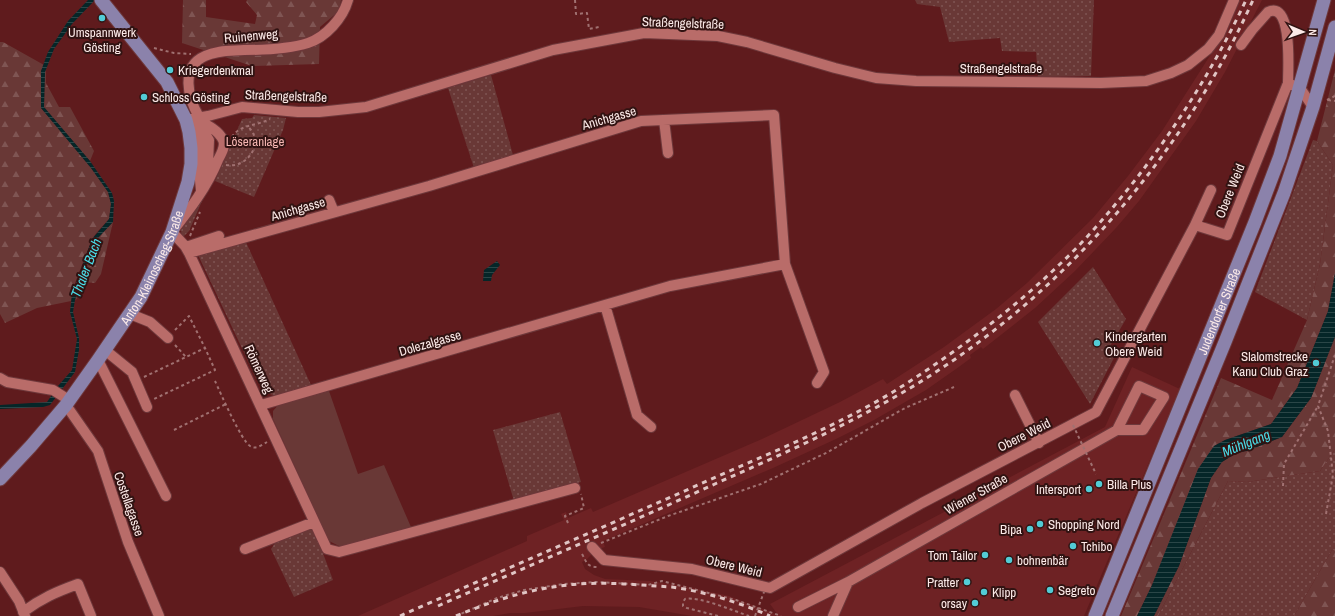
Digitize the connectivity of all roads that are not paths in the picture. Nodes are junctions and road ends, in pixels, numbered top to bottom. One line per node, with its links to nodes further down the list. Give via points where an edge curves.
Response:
1 (101, 0): 9 (main road, Anton-Kleinoscheg-Straße)
2 (348, 0): 9 (street, Ruinenweg, via 331,28 308,43 268,49 222,51 204,56 194,63 188,87)
3 (1234, 0): 9 (street, Straßengelstraße, via 1219,35 1208,49 1188,65 1146,81 916,81 876,78 718,36 644,33 552,50 366,107 319,112 242,107)
4 (1324, 0): 7 (main road, Judendorfer Straße)
5 (1335, 27): 8 (main road, Judendorfer Straße)
6 (1241, 45): 7 (street, via 1268,12 1276,11 1285,23)
7 (1294, 85): 8 (street); 17 (street, Obere Weid, via 1227,235); 48 (main road, Judendorfer Straße, via 1280,156)
8 (1313, 107): 49 (main road, Judendorfer Straße, via 1284,193)
9 (193, 118): 13 (main road, Anton-Kleinoscheg-Straße, via 189,132 191,164); 14 (street, via 209,140 207,173); 14 (street, via 218,134 224,145)
10 (664, 120): 11 (street); 16 (street, Anichgasse, via 641,121); 21 (street, Anichgasse, via 774,115)
11 (668, 153)
12 (1212, 190): 17 (street)
13 (185, 192): 14 (street, via 188,201 194,203); 18 (main road, Anton-Kleinoscheg-Straße)
14 (199, 198): 18 (street)
15 (329, 200): 16 (street)
16 (339, 212): 20 (street, Anichgasse)
17 (1196, 225): 34 (street, Obere Weid, via 1096,412)
18 (172, 232): 20 (street, Römerweg); 23 (main road, Anton-Kleinoscheg-Straße, via 141,297)
19 (218, 236): 20 (street)
20 (187, 250): 31 (street, Römerweg)
21 (785, 264): 22 (street, Dolezalgasse, via 670,286); 27 (street, Anichgasse, via 824,372)
22 (605, 305): 31 (street, Dolezalgasse); 32 (street, via 637,415)
23 (130, 314): 24 (street, via 150,322); 25 (main road, Anton-Kleinoscheg-Straße)
24 (168, 338)
25 (102, 355): 29 (main road, Anton-Kleinoscheg-Straße); 30 (street, via 132,372); 37 (street)
26 (0, 378): 29 (street)
27 (817, 383)
28 (1014, 395): 34 (street)
29 (62, 398): 35 (main road, Anton-Kleinoscheg-Straße, via 31,446); 46 (street, Costellagasse, via 98,451 128,542)
30 (146, 405)
31 (261, 405): 38 (street, Römerweg)
32 (651, 427)
33 (1117, 430): 33 (street, Wiener Straße, via 1143,430 1164,397 1139,386); 42 (street, Wiener Straße)
34 (1039, 443): 39 (street, Obere Weid, via 922,503 770,588 692,569 604,560)
35 (0, 479)
36 (575, 488): 38 (street, Römerweg, via 339,552 327,548)
37 (166, 496)
38 (314, 522): 40 (street)
39 (592, 547)
40 (245, 549)
41 (0, 572): 44 (street, via 19,601)
42 (848, 582): 43 (street, Wiener Straße); 47 (street)
43 (798, 607)
44 (24, 614): 45 (street, via 39,600 78,584)
45 (91, 616)
46 (160, 616)
47 (833, 616)
48 (1095, 616)
49 (1112, 616)

